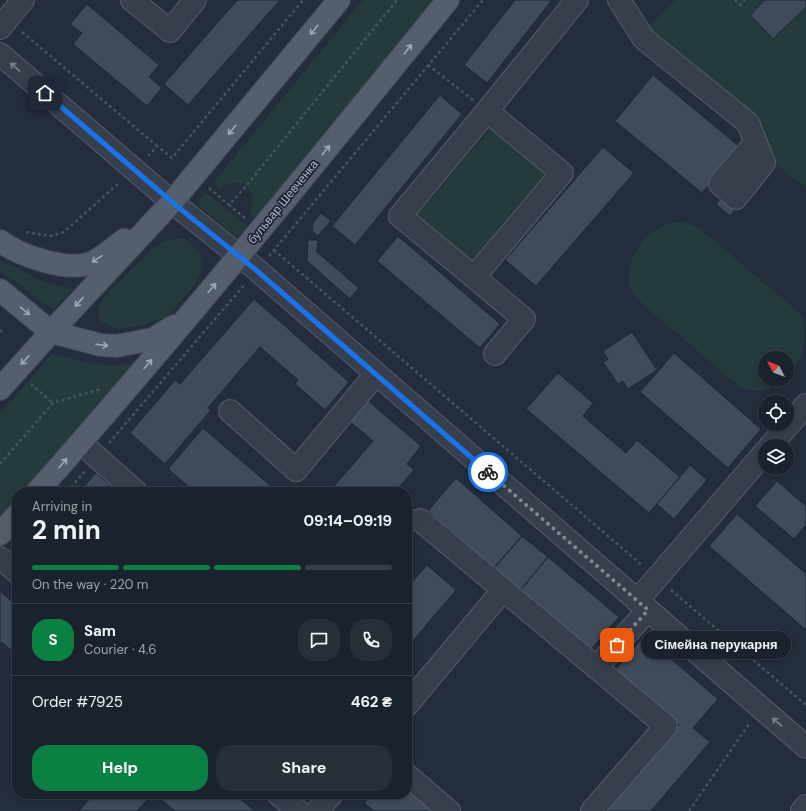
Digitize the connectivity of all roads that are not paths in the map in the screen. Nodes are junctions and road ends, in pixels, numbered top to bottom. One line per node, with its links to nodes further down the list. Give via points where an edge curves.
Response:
1 (23, 0): 8 (street)
2 (132, 0): 3 (street, via 170,31)
3 (195, 0)
4 (339, 0): 12 (main road, one-way to 12)
5 (448, 0): 14 (main road, бульвар Шевченка, one-way to 5)
6 (577, 0): 10 (street)
7 (619, 0): 11 (street, via 644,39 748,124)
8 (3, 23)
9 (0, 54): 12 (street, one-way to 9)
10 (487, 111): 15 (street, via 400,216); 15 (street, via 562,174)
11 (755, 143)
12 (172, 202): 13 (main road, one-way to 13, via 89,264 68,267 44,261 8,247); 14 (street); 18 (main road, one-way to 18)
13 (0, 240)
14 (239, 256): 17 (main road, бульвар Шевченка, one-way to 14); 20 (street)
15 (474, 277): 19 (street, via 524,319)
16 (0, 290): 18 (main road, one-way to 18)
17 (186, 318): 18 (main road, one-way to 17, via 101,345 116,346 153,339); 25 (main road, бульвар Шевченка, one-way to 17)
18 (51, 332): 21 (main road, one-way to 21)
19 (495, 354)
20 (376, 374): 23 (street, via 296,470); 35 (street)
21 (0, 389)
22 (806, 404): 24 (street)
23 (230, 411)
24 (776, 439)
25 (81, 443): 27 (main road, бульвар Шевченка, one-way to 25); 28 (street)
26 (758, 460): 35 (street, via 657,578)
27 (41, 487)
28 (130, 487)
29 (420, 520): 34 (street)
30 (12, 521): 31 (main road)
31 (0, 534)
32 (0, 558): 33 (street)
33 (12, 568)
34 (503, 590): 36 (street); 37 (street)
35 (643, 606): 36 (street); 38 (street, one-way to 35)
36 (596, 668): 46 (street, via 666,726)
37 (412, 699)
38 (806, 747)
39 (412, 779): 45 (street)
40 (284, 799): 43 (street)
41 (328, 799): 44 (street)
42 (806, 806): 47 (street)
43 (298, 811)
44 (317, 811)
45 (449, 811)
46 (592, 811)
47 (802, 811)

